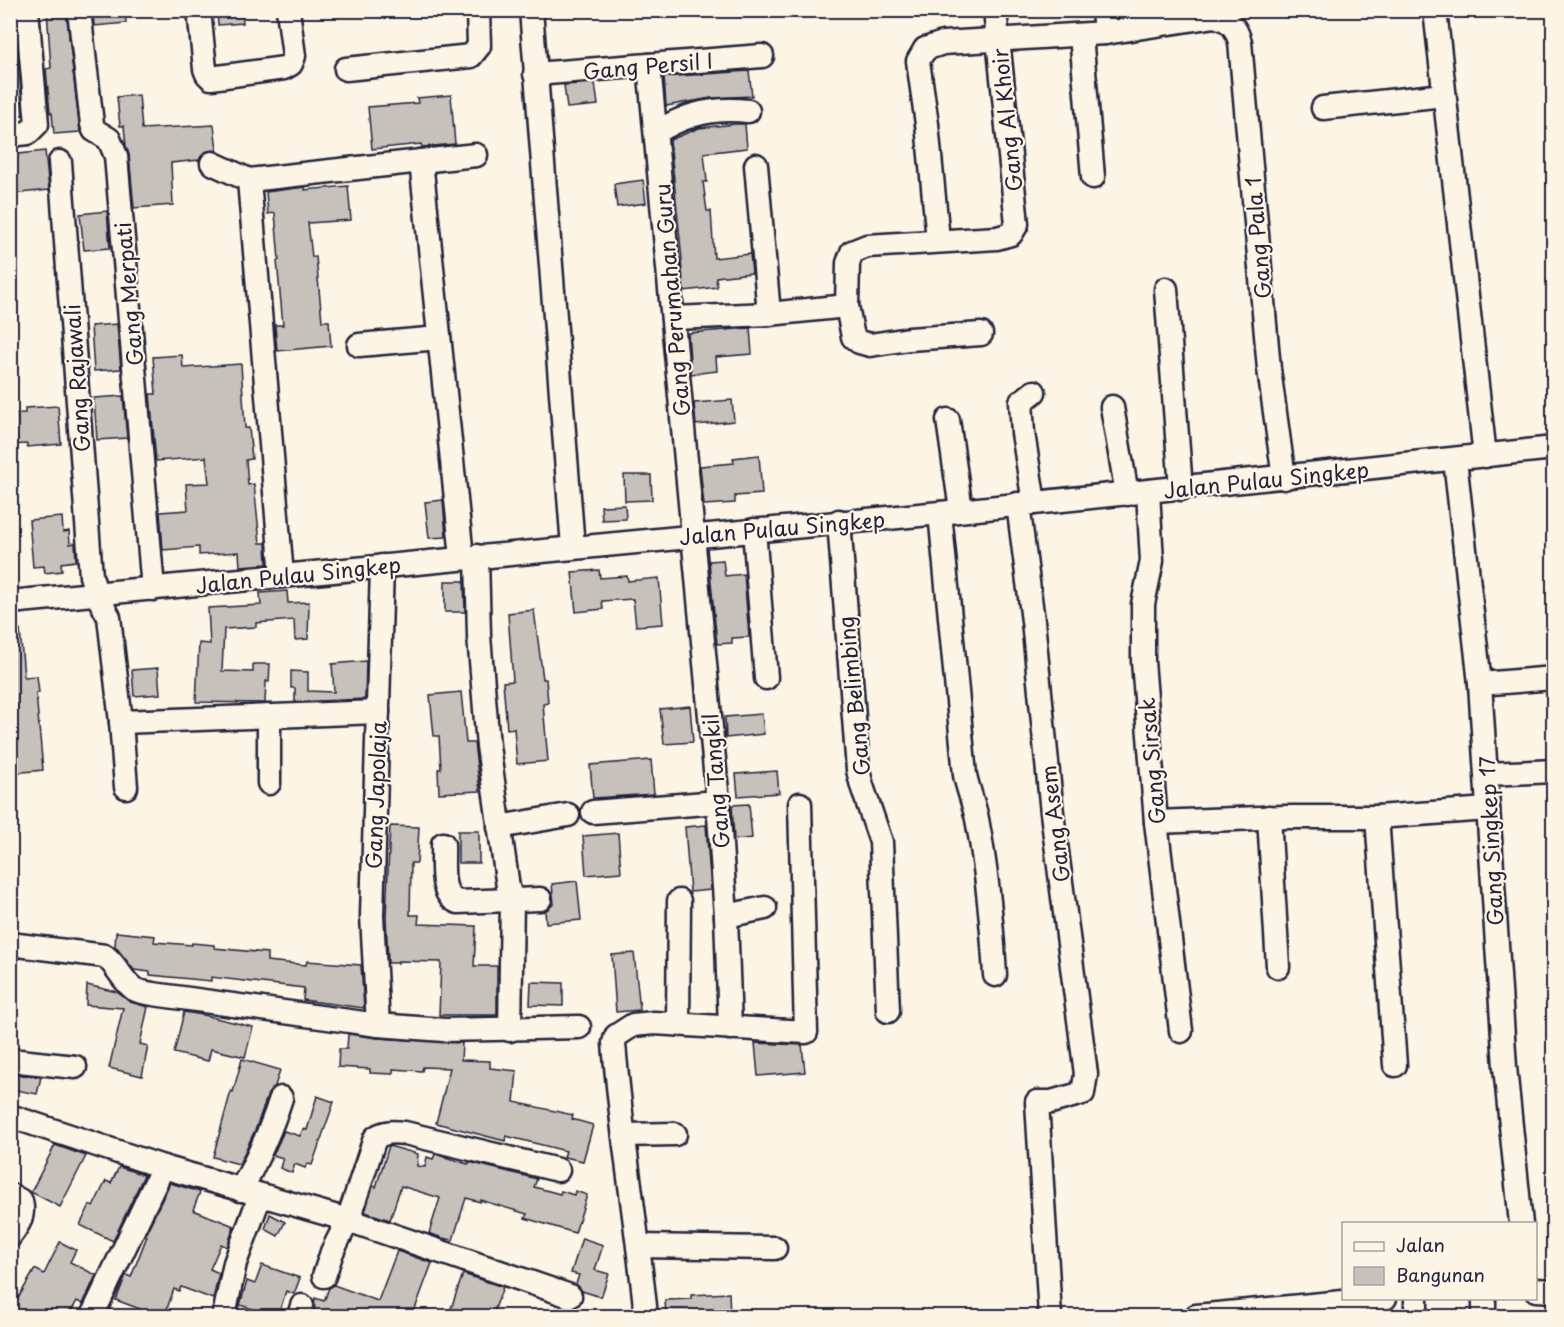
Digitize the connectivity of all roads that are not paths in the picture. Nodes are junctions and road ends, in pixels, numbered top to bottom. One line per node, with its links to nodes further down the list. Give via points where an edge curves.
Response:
1 (27, 10): 21 (street, via 37,124 28,133)
2 (79, 10): 55 (street, Gang Merpati, via 92,124 109,139 116,156)
3 (199, 10): 4 (street, via 205,69 211,78 291,64 294,56)
4 (288, 10)
5 (478, 10): 15 (street, via 479,46 471,56)
6 (531, 10): 16 (street)
7 (994, 10): 12 (street, Gang Al Khoir)
8 (1435, 10): 17 (street)
9 (1214, 13): 10 (street, via 1158,26); 43 (street, Gang Pala 1, via 1233,26 1240,42 1269,369)
10 (1104, 22): 11 (street)
11 (1081, 35): 12 (street); 27 (street)
12 (997, 38): 29 (street, via 943,43 925,50 918,61); 29 (street, Gang Al Khoir, via 1017,224 1011,234 997,238)
13 (762, 56): 14 (street, Gang Persil I)
14 (649, 65): 16 (street, Gang Persil I); 20 (street, Gang Perumahan Guru)
15 (346, 69)
16 (535, 74): 51 (street)
17 (1444, 95): 18 (street); 41 (street)
18 (1323, 108)
19 (748, 111): 20 (street, via 701,111)
20 (657, 132): 33 (street, Gang Perumahan Guru)
21 (10, 135)
22 (476, 155): 23 (street)
23 (421, 161): 28 (street); 35 (street)
24 (60, 162): 56 (street, Gang Rajawali, via 91,576)
25 (212, 163): 28 (street)
26 (756, 165): 32 (street)
27 (1093, 177)
28 (249, 180): 54 (street)
29 (938, 240): 31 (street, via 867,246 852,252)
30 (1166, 289): 44 (street)
31 (847, 306): 32 (street); 34 (street, via 853,337 870,345)
32 (769, 314): 33 (street)
33 (673, 318): 50 (street, Gang Perumahan Guru)
34 (981, 334)
35 (439, 338): 36 (street); 52 (street)
36 (359, 345)
37 (1034, 392): 46 (street, via 1022,402)
38 (1112, 407): 45 (street, Gang Sirsak)
39 (948, 420): 47 (street)
40 (1554, 448): 41 (street, Jalan Pulau Singkep)
41 (1485, 456): 42 (street, Jalan Pulau Singkep)
42 (1455, 460): 43 (street, Jalan Pulau Singkep); 60 (street, Gang Singkep 17)
43 (1284, 478): 44 (street, Jalan Pulau Singkep)
44 (1180, 489): 45 (street, Jalan Pulau Singkep)
45 (1138, 493): 46 (street, Jalan Pulau Singkep); 75 (street, Gang Sirsak, via 1152,561 1143,604 1143,661)
46 (1026, 503): 47 (street, Jalan Pulau Singkep); 121 (street, Gang Asem, via 1052,813 1086,1074 1083,1093 1037,1102)
47 (951, 511): 48 (street, Jalan Pulau Singkep); 85 (street, via 964,775 986,874)
48 (839, 521): 49 (street, Jalan Pulau Singkep); 86 (street, Gang Belimbing, via 858,770 881,842)
49 (754, 530): 50 (street, Jalan Pulau Singkep); 58 (street)
50 (692, 536): 51 (street, Jalan Pulau Singkep); 68 (street, Gang Tangkil)
51 (570, 547): 52 (street, Jalan Pulau Singkep)
52 (470, 557): 53 (street, Jalan Pulau Singkep); 76 (street)
53 (382, 566): 54 (street, Jalan Pulau Singkep); 61 (street, Gang Japolaja)
54 (282, 576): 55 (street, Jalan Pulau Singkep)
55 (153, 589): 56 (street, Jalan Pulau Singkep)
56 (96, 593): 57 (street, Jalan Pulau Singkep); 63 (street, Gang Rajawali, via 109,617)
57 (10, 602)
58 (766, 678)
59 (1554, 678): 60 (street)
60 (1480, 684): 65 (street, Gang Singkep 17)
61 (378, 712): 62 (street); 88 (street, Gang Japolaja, via 372,925)
62 (269, 716): 63 (street); 66 (street)
63 (121, 722): 67 (street, Gang Rajawali)
64 (1554, 771): 65 (street)
65 (1487, 774): 70 (street, Gang Singkep 17)
66 (269, 783)
67 (126, 787)
68 (718, 802): 71 (street); 82 (street, Gang Tangkil)
69 (800, 804): 90 (street, via 806,1032)
70 (1488, 809): 74 (street); 105 (street, Gang Singkep 17, via 1504,1067)
71 (593, 812)
72 (568, 815): 76 (street)
73 (1269, 817): 74 (street); 75 (street); 84 (street)
74 (1377, 817): 94 (street)
75 (1156, 822): 92 (street, Gang Sirsak)
76 (499, 827): 79 (street)
77 (443, 844): 79 (street, via 445,891 452,900)
78 (540, 899): 79 (street)
79 (512, 900): 91 (street)
80 (679, 901): 87 (street)
81 (765, 908): 82 (street)
82 (726, 916): 90 (street, Gang Tangkil)
83 (10, 944): 88 (street, via 105,956 135,990 153,994)
84 (1278, 967)
85 (995, 975)
86 (888, 1011)
87 (678, 1024): 90 (street); 99 (street, via 633,1025 616,1036)
88 (378, 1025): 91 (street)
89 (579, 1027): 91 (street)
90 (730, 1028)
91 (510, 1030)
92 (1181, 1031)
93 (10, 1060): 95 (street)
94 (1395, 1065)
95 (75, 1067)
96 (281, 1098): 102 (street, via 255,1165)
97 (10, 1116): 100 (street)
98 (675, 1134): 99 (street)
99 (624, 1135): 107 (street)
100 (163, 1167): 102 (street); 118 (street)
101 (558, 1170): 104 (street, via 405,1133 381,1133 375,1138)
102 (250, 1193): 104 (street); 119 (street)
103 (10, 1195): 106 (street, via 21,1201 23,1208 21,1221)
104 (348, 1220): 109 (street); 112 (street)
105 (1521, 1222)
106 (10, 1236)
107 (639, 1246): 108 (street); 120 (street)
108 (776, 1248)
109 (324, 1276)
110 (1537, 1290): 111 (street)
111 (1554, 1291)
112 (570, 1296)
113 (1380, 1300): 116 (street)
114 (1416, 1300): 123 (street)
115 (1484, 1300): 124 (street)
116 (1345, 1309): 117 (street)
117 (1230, 1315): 122 (street)
118 (92, 1317)
119 (224, 1317)
120 (646, 1317)
121 (1050, 1317)
122 (1196, 1317)
123 (1416, 1317)
124 (1484, 1317)

